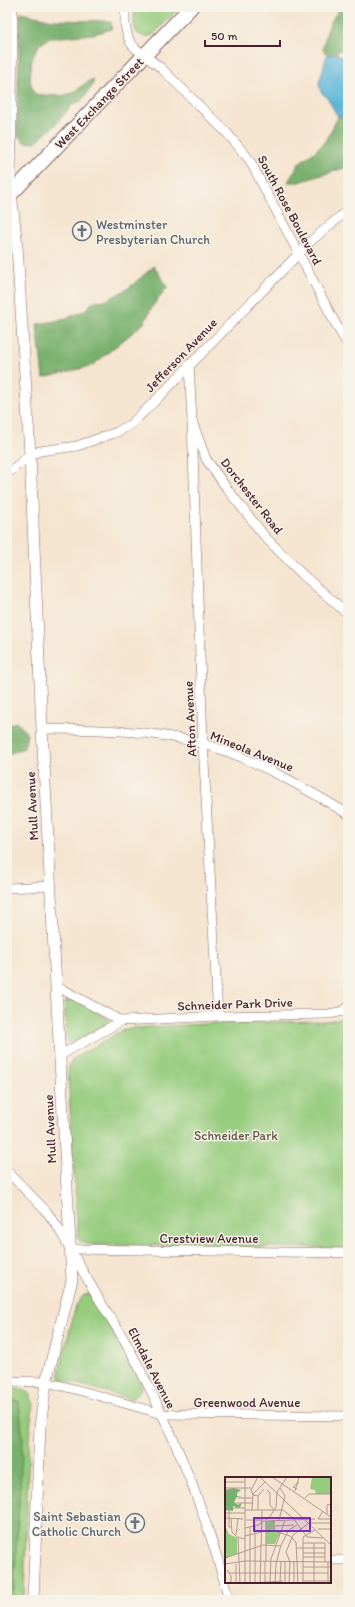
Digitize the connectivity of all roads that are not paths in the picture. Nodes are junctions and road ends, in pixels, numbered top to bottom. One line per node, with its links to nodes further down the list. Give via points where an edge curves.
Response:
1 (13, 7): 5 (street, Mull Avenue)
2 (125, 7): 4 (street, South Rose Boulevard, via 130,42)
3 (191, 7): 4 (main road, West Exchange Street)
4 (145, 55): 5 (main road, West Exchange Street); 7 (street, South Rose Boulevard, via 240,148 257,172)
5 (9, 196): 11 (street, Mull Avenue, via 17,246)
6 (348, 210): 7 (street, Jefferson Avenue)
7 (298, 254): 8 (street, South Rose Boulevard); 9 (street, Jefferson Avenue)
8 (348, 345)
9 (189, 364): 10 (street, Dorchester Road); 11 (street, Jefferson Avenue, via 154,402 124,428 77,446 45,449)
10 (192, 421): 13 (street, Dorchester Road, via 206,459 232,496 285,558); 15 (street, Afton Avenue)
11 (30, 455): 12 (street, Jefferson Avenue); 14 (street, Mull Avenue)
12 (7, 474)
13 (348, 614)
14 (42, 729): 15 (street, Mineola Avenue, via 134,731); 17 (street, Mull Avenue)
15 (204, 744): 16 (street, Mineola Avenue, via 261,766); 21 (street, Afton Avenue)
16 (348, 814)
17 (50, 886): 18 (street); 19 (street, Mull Avenue)
18 (7, 888)
19 (56, 986): 22 (street); 23 (street, Mull Avenue)
20 (348, 1007): 21 (street, Schneider Park Drive, via 329,1014)
21 (218, 1016): 22 (street, Schneider Park Drive)
22 (121, 1021): 23 (street, Schneider Park Drive)
23 (59, 1056): 25 (street, Mull Avenue)
24 (7, 1171): 25 (street, Elmdale Avenue, via 47,1212)
25 (71, 1249): 26 (street, Crestview Avenue); 28 (street, Mull Avenue, via 72,1280); 29 (street, Elmdale Avenue, via 125,1342)
26 (348, 1254)
27 (7, 1381): 28 (street, Greenwood Avenue)
28 (46, 1382): 29 (street, Greenwood Avenue); 36 (street, Mull Avenue, via 38,1450)
29 (162, 1414): 30 (street, Greenwood Avenue); 31 (street, Elmdale Avenue)
30 (348, 1416)
31 (223, 1560): 34 (street, Elmdale Avenue)
32 (331, 1560): 33 (street)
33 (348, 1560)
34 (225, 1573)
35 (226, 1583): 37 (street, Elmdale Avenue)
36 (33, 1600)
37 (229, 1600)

